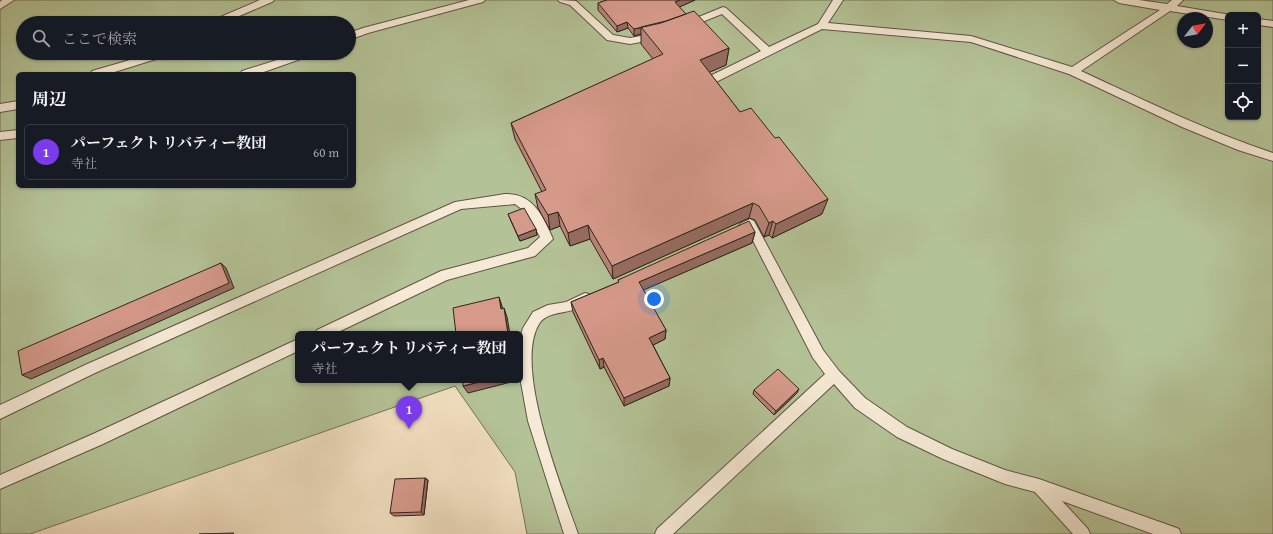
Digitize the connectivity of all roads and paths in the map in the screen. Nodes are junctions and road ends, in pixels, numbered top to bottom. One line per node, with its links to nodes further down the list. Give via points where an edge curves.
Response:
1 (9, 0): 9 (lane)
2 (269, 0): 12 (lane)
3 (480, 0): 19 (lane)
4 (563, 0): 18 (lane, via 573,3 610,38 630,41)
5 (718, 0): 11 (lane)
6 (838, 0): 16 (lane)
7 (1119, 0): 10 (lane)
8 (1178, 0): 10 (lane)
9 (0, 6)
10 (1167, 8): 13 (lane); 23 (lane)
11 (723, 10): 17 (lane); 20 (lane)
12 (231, 16)
13 (1225, 17)
14 (1261, 22): 15 (lane)
15 (1273, 24)
16 (821, 26): 20 (lane); 23 (lane, via 971,39)
17 (681, 27)
18 (667, 33)
19 (356, 34)
20 (768, 52): 26 (lane)
21 (143, 60): 24 (lane)
22 (290, 60): 25 (lane)
23 (1073, 71): 31 (lane, via 1186,124)
24 (103, 72)
25 (253, 72)
26 (716, 78)
27 (16, 105): 28 (lane)
28 (0, 108)
29 (16, 134): 30 (lane)
30 (0, 136)
31 (1273, 157)
32 (736, 231): 36 (lane, via 750,224 818,354)
33 (594, 294): 40 (lane, via 566,307 551,308 536,316 526,332 524,363 540,444)
34 (327, 331): 37 (lane, via 445,275 531,252 547,239 539,220 529,207 515,199 459,205 90,369)
35 (295, 346): 38 (lane, via 106,436)
36 (834, 375): 39 (lane, via 860,403 902,432 998,474); 41 (lane)
37 (0, 412)
38 (0, 482)
39 (1039, 486): 42 (lane); 43 (lane)
40 (571, 534)
41 (662, 534)
42 (1083, 534)
43 (1174, 534)

